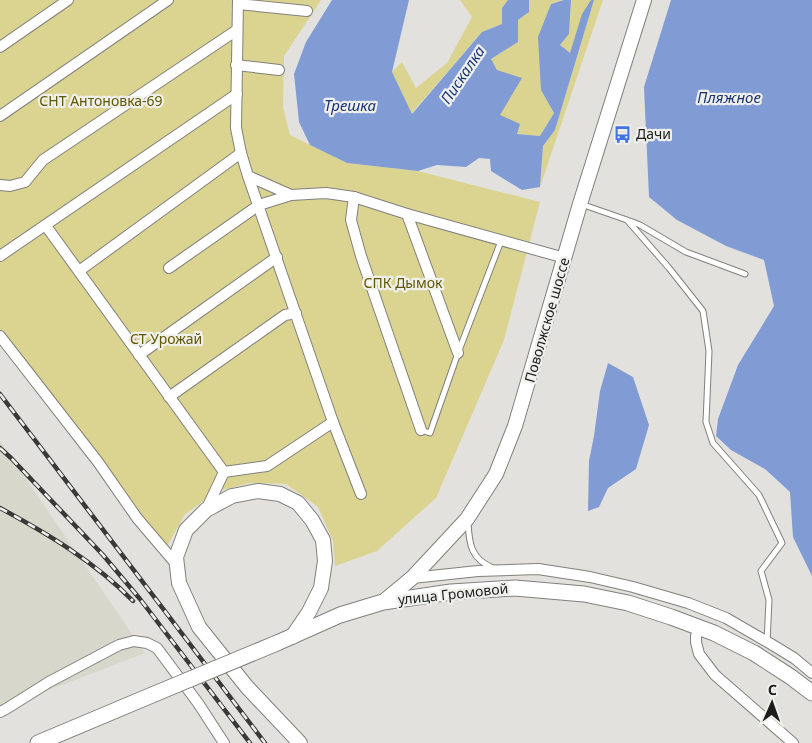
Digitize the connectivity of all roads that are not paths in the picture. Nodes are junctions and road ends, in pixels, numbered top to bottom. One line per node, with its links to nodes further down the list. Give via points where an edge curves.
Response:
1 (68, 0): 7 (street)
2 (168, 0): 11 (street)
3 (644, 0): 17 (main road, Поволжское шоссе)
4 (238, 2): 5 (street); 6 (street)
5 (307, 11)
6 (237, 30): 8 (street); 14 (street, via 43,160 24,182)
7 (0, 47)
8 (236, 65): 9 (street); 10 (street)
9 (279, 70)
10 (236, 94): 12 (street, via 236,128); 21 (street)
11 (0, 116)
12 (241, 153): 13 (street); 27 (street)
13 (248, 176): 15 (street); 18 (street)
14 (0, 185)
15 (290, 195): 16 (street, via 326,193); 18 (street)
16 (354, 197): 19 (street); 35 (street, via 351,220 361,256)
17 (580, 204): 20 (lane); 25 (main road, Поволжское шоссе)
18 (259, 205): 24 (street); 26 (street)
19 (407, 214): 22 (street); 31 (street)
20 (627, 220): 28 (lane, via 686,252); 46 (lane, via 703,311 709,351 706,422 714,443 759,495 782,543 761,571 769,600)
21 (46, 226): 23 (street); 27 (street)
22 (501, 241): 25 (street); 31 (lane)
23 (0, 256)
24 (276, 257): 29 (street); 32 (street)
25 (565, 258): 39 (main road, Поволжское шоссе, via 515,426 496,474)
26 (169, 268)
27 (79, 271): 32 (street)
28 (745, 274)
29 (296, 313): 33 (street, via 285,315); 34 (street)
30 (0, 336): 40 (street, via 98,462 137,518)
31 (458, 353): 35 (lane, via 430,433)
32 (139, 355): 33 (street)
33 (169, 396): 36 (street)
34 (333, 422): 36 (street, via 267,466); 37 (street)
35 (421, 430)
36 (224, 472): 38 (street)
37 (361, 494)
38 (206, 510): 40 (main road, via 186,530 176,557); 45 (main road, via 232,496 258,491 280,494 298,504 312,520 323,540 322,588)
39 (467, 519): 41 (lane, via 470,544 477,557 491,567); 42 (main road, Поволжское шоссе)
40 (177, 565): 52 (main road, via 179,583 199,627 247,687)
41 (503, 570): 42 (street); 46 (street, via 538,569 633,587 726,618)
42 (412, 578): 43 (main road, Поволжское шоссе)
43 (383, 602): 44 (main road, улица Громовой, via 451,592 514,588 584,594 628,603); 45 (main road, улица Громовой, via 340,615)
44 (699, 627): 48 (main road, улица Громовой, via 754,653); 53 (street, via 696,642 700,654 715,675)
45 (292, 637): 50 (main road, улица Громовой, bridge)
46 (767, 642): 47 (street)
47 (812, 673)
48 (812, 693)
49 (0, 712): 51 (street, via 119,645 134,641 157,648)
50 (38, 743)
51 (224, 743)
52 (300, 743)
53 (794, 743)

